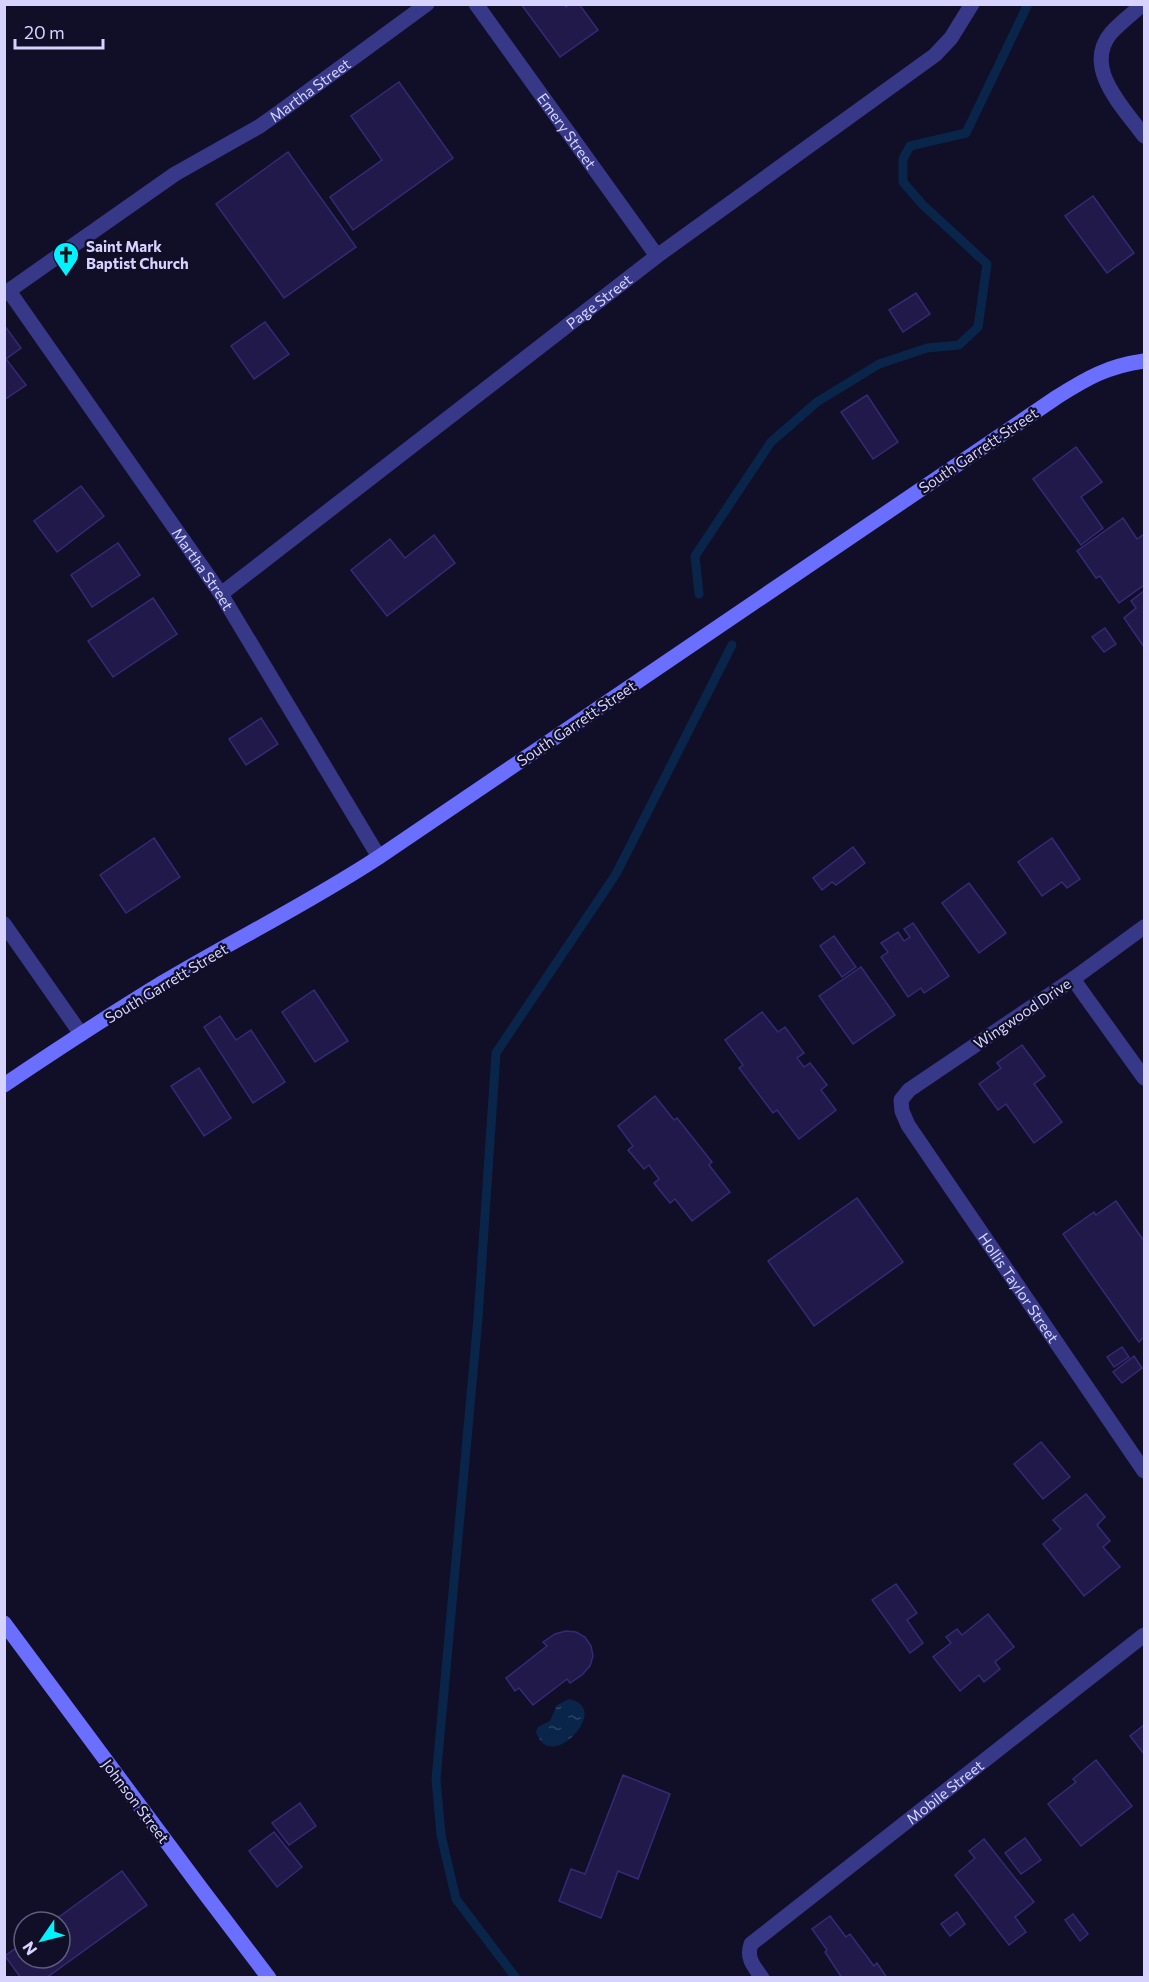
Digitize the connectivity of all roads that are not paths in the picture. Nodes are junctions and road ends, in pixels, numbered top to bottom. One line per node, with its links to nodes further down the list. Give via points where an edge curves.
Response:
1 (428, 4): 7 (street, Martha Street, via 274,116 176,174)
2 (476, 4): 6 (street, Emery Street)
3 (972, 4): 6 (street, Page Street, via 935,55)
4 (1143, 4): 5 (street, via 1111,33 1104,44 1100,65 1114,95)
5 (1144, 136)
6 (657, 256): 9 (street, Page Street)
7 (7, 292): 9 (street, Martha Street)
8 (1144, 360): 10 (street, South Garrett Street, via 1107,369 1057,397)
9 (221, 594): 10 (street, Martha Street)
10 (379, 857): 14 (street, South Garrett Street)
11 (4, 924): 14 (street)
12 (1144, 927): 13 (street, Wingwood Drive)
13 (1073, 979): 15 (street); 17 (street, Wingwood Drive, via 909,1090)
14 (81, 1034): 16 (street, South Garrett Street)
15 (1144, 1078)
16 (4, 1084)
17 (901, 1100): 18 (street, Hollis Taylor Street, via 908,1125)
18 (1144, 1471)
19 (4, 1623): 21 (street, Johnson Street)
20 (1144, 1635): 22 (street, Mobile Street, via 751,1944 749,1960)
21 (269, 1977)
22 (762, 1977)

